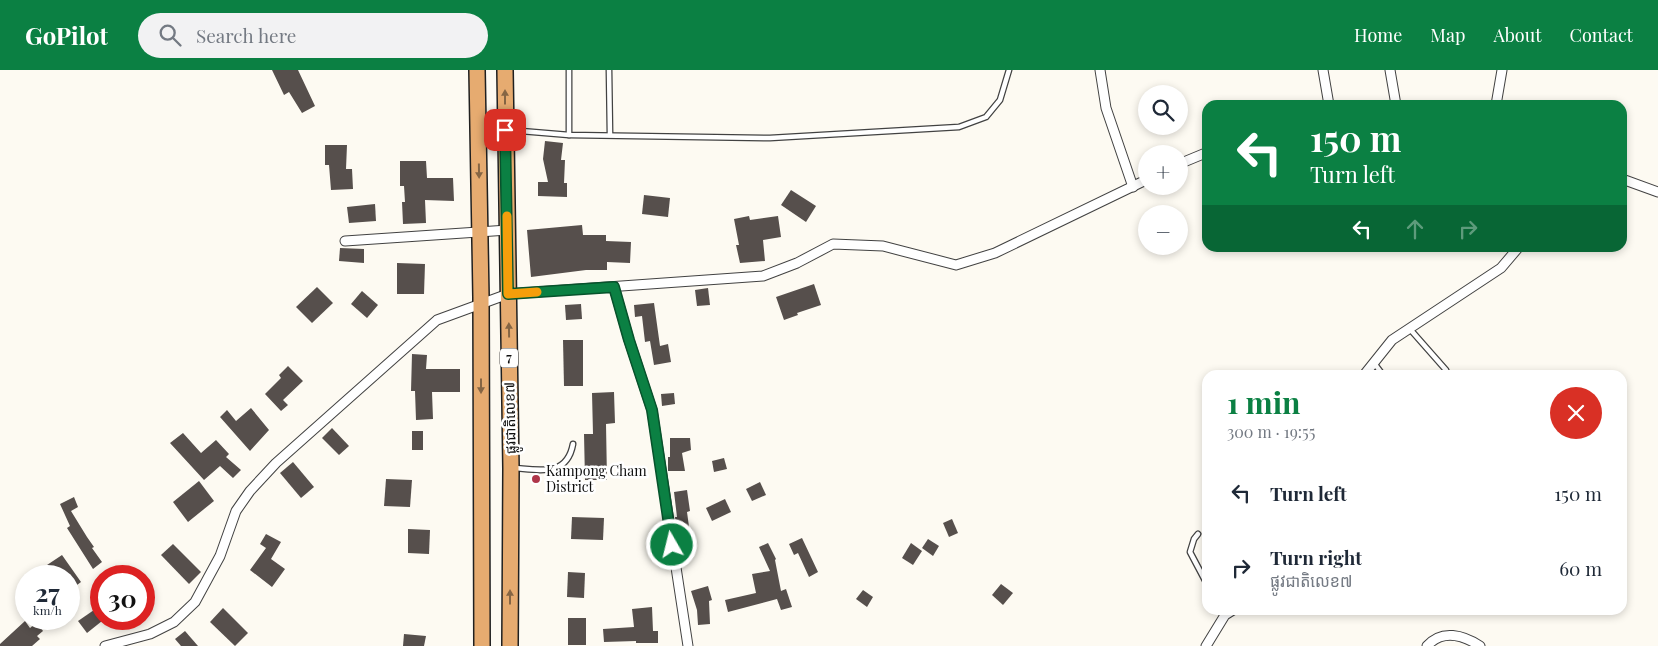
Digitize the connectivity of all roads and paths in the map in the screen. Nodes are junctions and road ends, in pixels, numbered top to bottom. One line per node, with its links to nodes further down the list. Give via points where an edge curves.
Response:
1 (477, 70): 38 (highway, ផ្លូវជាតិលេខ៧ / 7, one-way to 38)
2 (505, 70): 13 (highway, ផ្លូវជាតិលេខ៧ / 7, one-way to 2)
3 (569, 70): 14 (lane)
4 (610, 70): 15 (lane)
5 (1010, 70): 15 (lane, via 995,106 986,116 960,127 770,138)
6 (1100, 70): 20 (street, via 1106,108)
7 (1323, 70): 10 (street)
8 (1390, 70): 11 (street)
9 (1502, 70): 12 (street)
10 (1328, 100)
11 (1395, 100)
12 (1497, 100)
13 (505, 130): 14 (lane); 22 (highway, ផ្លូវជាតិលេខ៧ / 7)
14 (569, 135): 15 (lane)
15 (610, 135)
16 (1202, 154): 17 (street)
17 (1188, 160)
18 (1627, 180): 21 (street)
19 (1138, 184): 20 (street)
20 (1133, 187): 25 (street, via 995,253 956,265 883,246 833,244 763,276)
21 (1658, 192)
22 (508, 230): 23 (street); 26 (highway, ផ្លូវជាតិលេខ៧ / 7)
23 (345, 240)
24 (1515, 252): 27 (street, via 1501,268)
25 (614, 287): 26 (street); 40 (street, via 652,410)
26 (508, 294): 33 (highway, ផ្លូវជាតិលេខ៧ / 7, one-way to 26); 37 (street, via 438,320 276,463 236,512 220,556 195,602 174,622 150,634)
27 (1409, 328): 28 (street, via 1392,340); 31 (lane)
28 (1374, 363): 29 (street); 30 (lane)
29 (1368, 370)
30 (1379, 370)
31 (1446, 370)
32 (573, 444): 33 (lane, via 565,462 557,468 546,471)
33 (511, 468): 39 (highway, ផ្លូវជាតិលេខ៧ / 7, one-way to 33)
34 (1198, 534): 35 (lane, via 1190,552)
35 (1202, 575)
36 (1225, 615): 41 (street)
37 (105, 646)
38 (482, 646)
39 (510, 646)
40 (688, 646)
41 (1206, 646)
42 (1427, 646): 43 (street, via 1442,635 1467,638)
43 (1480, 646)

